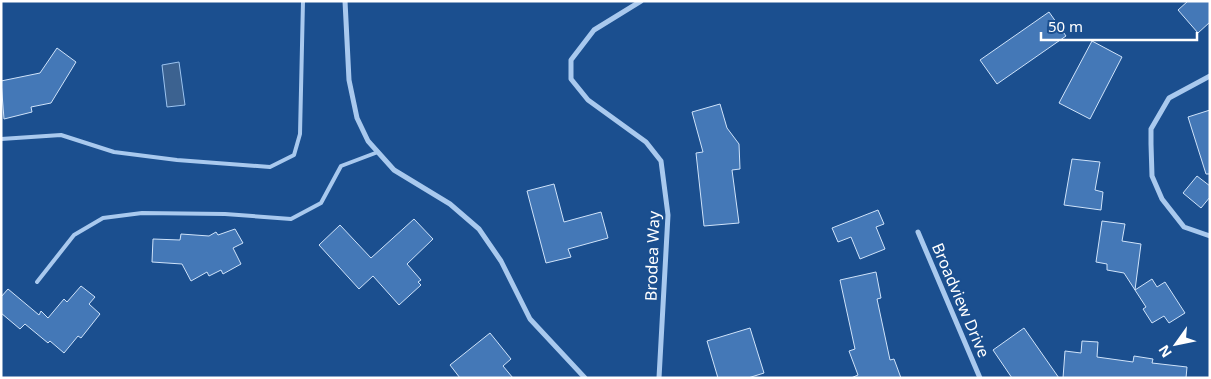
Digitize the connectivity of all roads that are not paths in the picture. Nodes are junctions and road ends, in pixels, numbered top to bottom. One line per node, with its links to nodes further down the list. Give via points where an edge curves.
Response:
1 (303, 1): 5 (lane, via 300,134 294,155 270,167 114,152 61,135)
2 (345, 1): 6 (street, via 349,80 356,118)
3 (641, 1): 11 (street, Brodea Way, via 594,30 571,60 571,79 588,100 646,142 661,161 668,215)
4 (1210, 76): 8 (street, via 1169,98 1151,129 1152,176 1162,199 1184,227)
5 (1, 139)
6 (378, 152): 9 (lane, via 341,166 321,203 291,219 142,213 103,218 74,235); 10 (street, via 394,170 450,204 479,229 501,261 530,319)
7 (918, 232): 12 (street, Broadview Drive)
8 (1210, 236)
9 (38, 282)
10 (585, 378)
11 (659, 378)
12 (980, 378)

